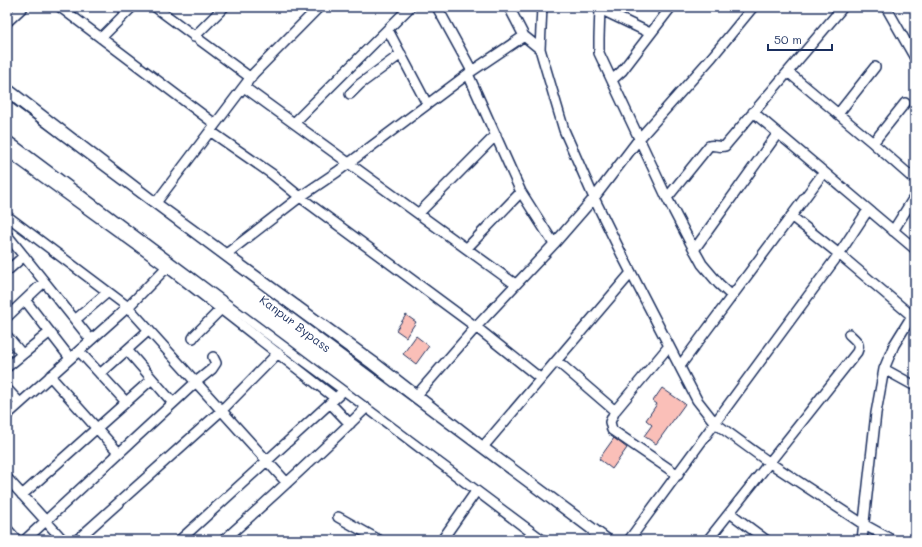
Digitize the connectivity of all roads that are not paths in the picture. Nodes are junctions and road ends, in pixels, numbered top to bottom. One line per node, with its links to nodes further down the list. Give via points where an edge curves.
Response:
1 (23, 7): 16 (street)
2 (60, 7): 21 (street)
3 (132, 7): 21 (street)
4 (155, 7): 20 (street)
5 (224, 7): 20 (street)
6 (319, 7): 28 (street)
7 (410, 7): 17 (street)
8 (437, 7): 26 (street)
9 (509, 7): 19 (street)
10 (542, 7): 22 (street)
11 (671, 7): 18 (street)
12 (753, 7): 44 (street)
13 (843, 7): 27 (street)
14 (886, 7): 24 (street)
15 (600, 8): 18 (street); 29 (street, via 599,53)
16 (7, 22)
17 (388, 30): 23 (street); 38 (street)
18 (650, 33): 29 (street, via 622,72)
19 (524, 36): 22 (street); 26 (street)
20 (194, 37): 28 (street)
21 (101, 38): 40 (street)
22 (540, 49): 53 (street, via 564,130)
23 (401, 54): 32 (street); 34 (street)
24 (915, 58)
25 (875, 67): 37 (street)
26 (470, 72): 34 (street); 42 (street)
27 (788, 72): 36 (street); 37 (street)
28 (251, 78): 30 (street)
29 (612, 80): 44 (street)
30 (244, 86): 38 (street); 40 (street)
31 (7, 90): 55 (main road)
32 (350, 94)
33 (905, 103): 45 (street)
34 (427, 104): 47 (street)
35 (7, 109): 146 (highway, Kanpur Bypass, bridge)
36 (753, 112): 41 (street); 54 (street, via 725,146 709,146)
37 (838, 114): 45 (street)
38 (294, 123): 47 (street)
39 (7, 124): 145 (highway, Kanpur Bypass, bridge)
40 (213, 128): 52 (street); 55 (street)
41 (778, 133): 48 (street); 65 (street)
42 (496, 135): 50 (street); 57 (street)
43 (7, 139): 109 (main road)
44 (639, 139): 53 (street); 54 (street)
45 (873, 143): 49 (street)
46 (7, 151): 69 (street)
47 (349, 162): 52 (street); 57 (street)
48 (824, 172): 56 (street); 59 (street)
49 (915, 180)
50 (521, 192): 62 (street); 63 (street)
51 (915, 196): 60 (street)
52 (300, 197): 67 (street); 82 (street)
53 (594, 198): 62 (street); 71 (street)
54 (667, 198): 65 (street)
55 (155, 204): 67 (main road)
56 (868, 210): 60 (street); 66 (street)
57 (418, 213): 63 (street)
58 (7, 216): 74 (street)
59 (791, 216): 66 (street); 75 (street)
60 (893, 231): 64 (street)
61 (7, 235): 68 (street)
62 (554, 244): 73 (street)
63 (466, 248): 73 (street)
64 (915, 249)
65 (694, 250): 75 (street, via 702,264)
66 (839, 254): 79 (street); 119 (street)
67 (225, 255): 97 (main road)
68 (24, 256): 70 (street); 72 (street)
69 (167, 267): 77 (street); 78 (street)
70 (7, 271)
71 (631, 273): 89 (street); 96 (street)
72 (44, 282): 76 (street); 81 (street)
73 (515, 284): 82 (street)
74 (108, 292): 77 (street); 81 (street)
75 (732, 296): 98 (street)
76 (25, 300): 80 (street); 84 (street)
77 (128, 307): 83 (street); 88 (street)
78 (221, 309): 87 (street); 92 (street)
79 (914, 314): 100 (street, via 894,346)
80 (7, 317)
81 (75, 320): 88 (street)
82 (476, 327): 104 (street); 110 (street)
83 (149, 330): 90 (street); 106 (street)
84 (50, 332): 93 (street); 95 (street)
85 (849, 334): 125 (street, via 859,344 858,352)
86 (7, 336): 93 (street)
87 (193, 338)
88 (91, 340): 91 (street)
89 (669, 346): 98 (street); 117 (street)
90 (127, 350): 101 (street); 103 (street)
91 (79, 351): 95 (street); 101 (street)
92 (278, 353): 111 (street); 116 (street)
93 (22, 354): 99 (street)
94 (222, 356): 106 (street, via 214,360 212,369)
95 (70, 358): 102 (street)
96 (557, 361): 104 (street); 117 (street)
97 (373, 363): 105 (main road); 109 (street)
98 (680, 366): 119 (street, via 697,400)
99 (7, 367)
100 (884, 369): 107 (street); 134 (street, via 876,413)
101 (100, 374): 112 (street)
102 (50, 376): 113 (street); 121 (street)
103 (152, 379): 112 (street); 114 (street)
104 (541, 379): 122 (street)
105 (395, 380): 110 (main road); 115 (street)
106 (196, 382): 114 (street); 116 (street)
107 (915, 386)
108 (7, 389): 113 (street)
109 (345, 389): 111 (street); 115 (main road)
110 (416, 396): 122 (main road)
111 (333, 401): 120 (street); 124 (street)
112 (126, 402): 121 (street)
113 (20, 403): 118 (street)
114 (173, 403): 123 (street)
115 (368, 407): 120 (street); 129 (main road)
116 (222, 410): 124 (street); 139 (street)
117 (615, 411): 126 (street, via 610,422 612,430)
118 (7, 415)
119 (715, 423): 125 (street); 126 (street)
120 (350, 424): 128 (street)
121 (97, 428): 123 (street); 130 (street)
122 (482, 448): 147 (main road)
123 (119, 453): 133 (street)
124 (267, 460): 128 (street); 140 (street)
125 (770, 463): 131 (street); 134 (street)
126 (678, 474): 148 (street)
127 (7, 478): 130 (street)
128 (287, 483): 141 (street)
129 (477, 490): 143 (street); 144 (main road)
130 (22, 495): 133 (street)
131 (730, 513): 149 (street); 150 (street)
132 (338, 517): 142 (street)
133 (46, 521): 137 (street); 138 (street)
134 (863, 524): 151 (street); 152 (street)
135 (7, 529): 136 (street)
136 (16, 540)
137 (25, 540)
138 (62, 540)
139 (77, 540)
140 (180, 540)
141 (224, 540)
142 (379, 540)
143 (442, 540)
144 (544, 540)
145 (564, 540)
146 (584, 540)
147 (606, 540)
148 (629, 540)
149 (708, 540)
150 (766, 540)
151 (862, 540)
152 (892, 540)

